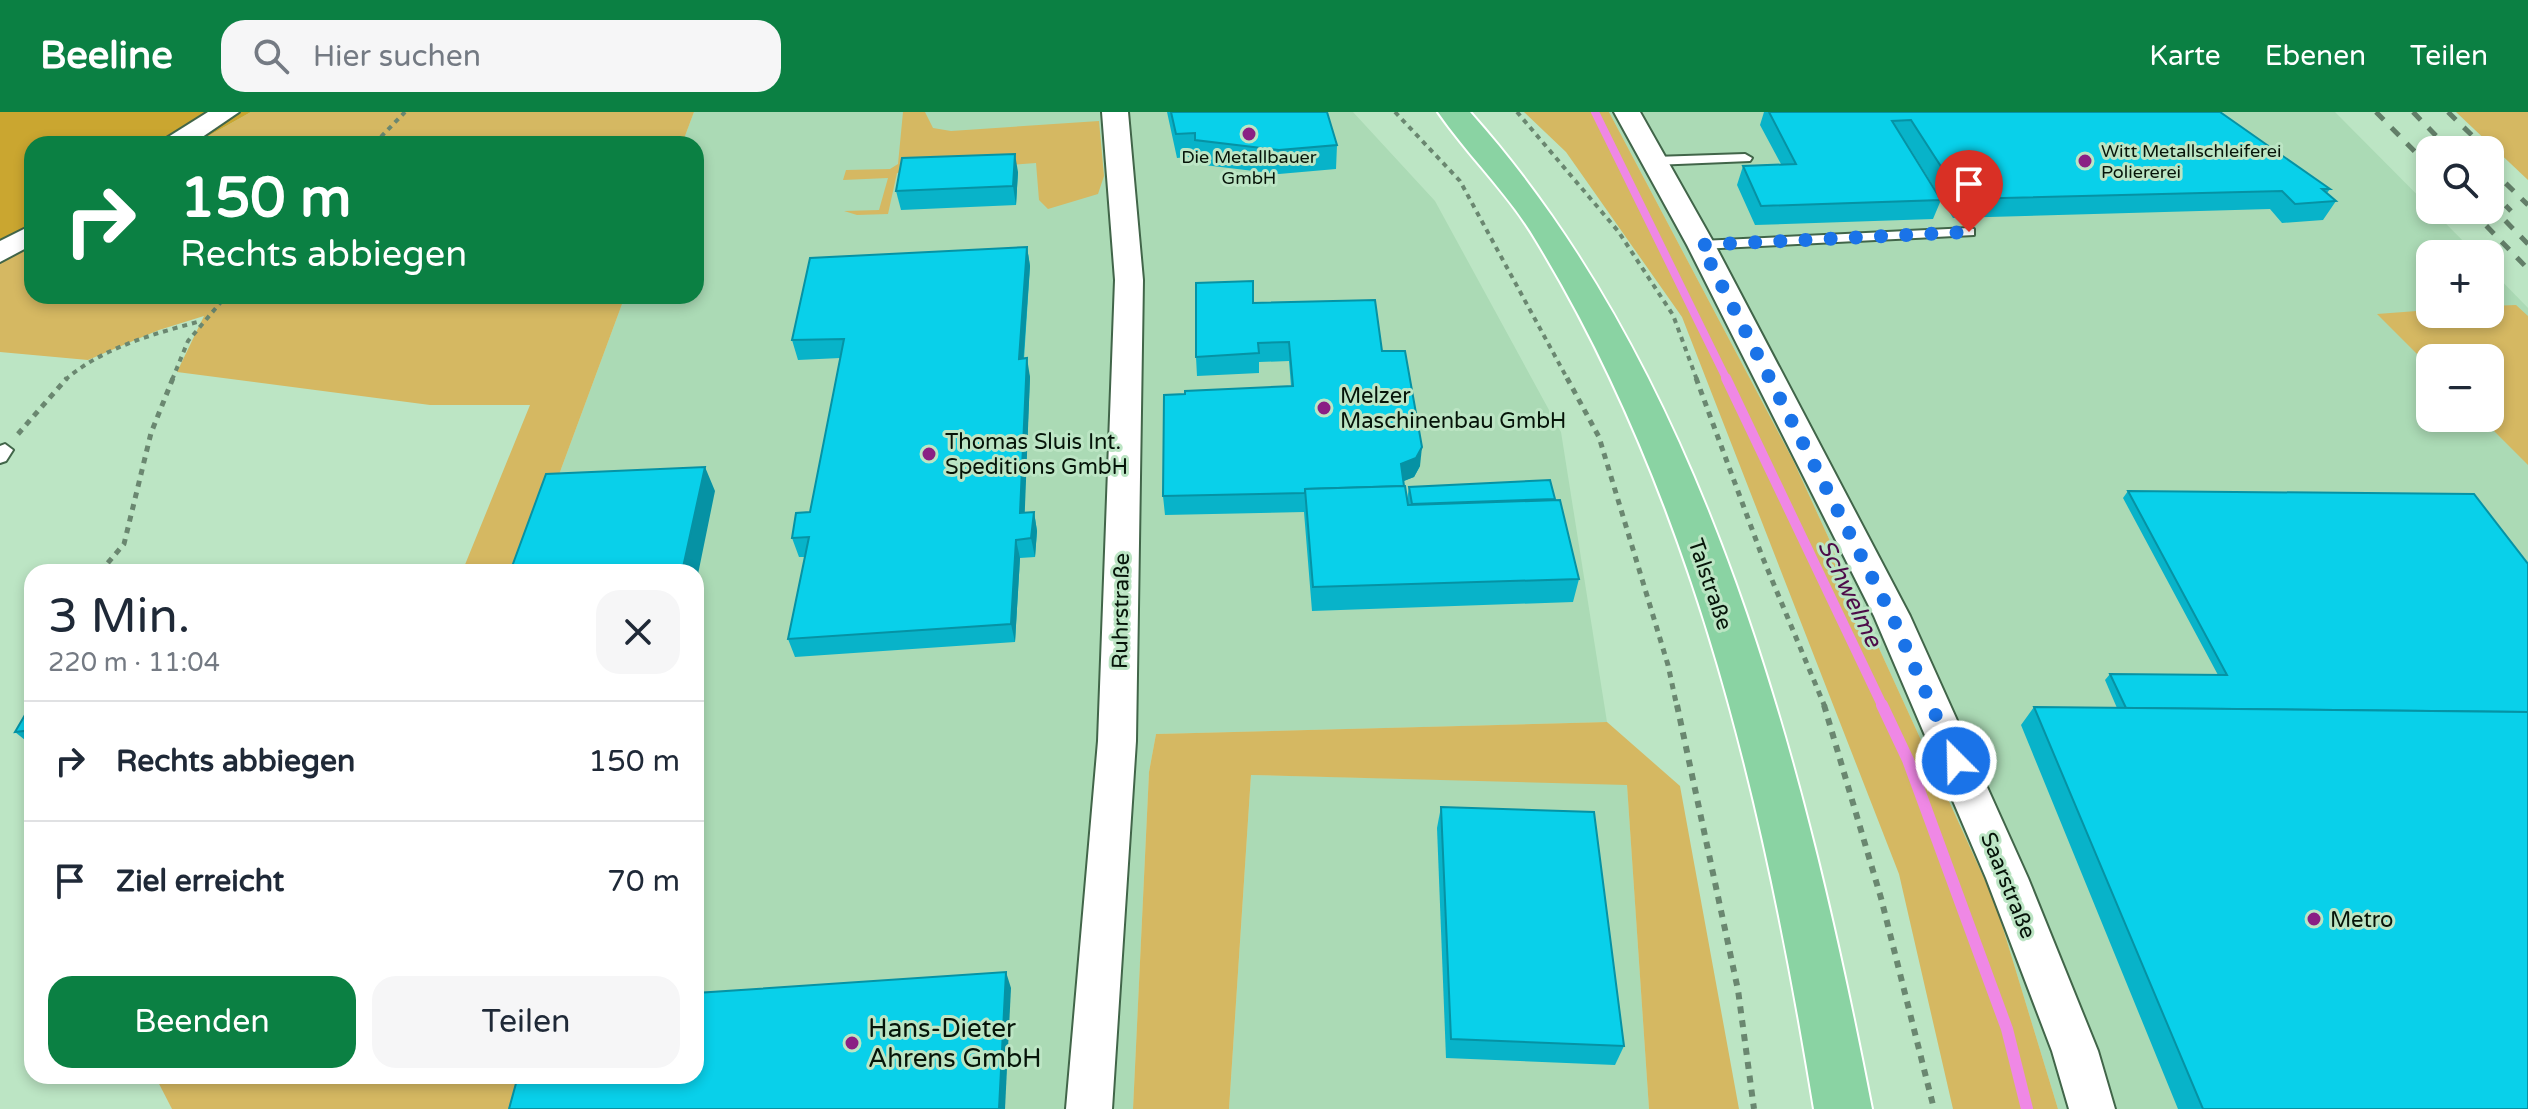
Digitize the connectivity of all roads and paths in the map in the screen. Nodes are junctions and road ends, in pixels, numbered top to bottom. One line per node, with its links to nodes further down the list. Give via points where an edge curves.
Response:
1 (226, 112): 8 (street)
2 (405, 112): 9 (path)
3 (1115, 112): 20 (street, Ruhrstraße, via 1129,280 1117,741)
4 (1395, 112): 21 (path, via 1460,181 1599,437 1668,665 1738,990)
5 (1453, 112): 22 (main road, Talstraße, via 1522,195 1563,256 1621,362 1695,537 1740,668 1782,817 1827,1009)
6 (1517, 112): 23 (path, via 1618,231 1673,315 1825,708 1881,898)
7 (1627, 112): 11 (street, Saarstraße)
8 (187, 136)
9 (382, 136)
10 (1745, 158): 11 (lane)
11 (1654, 161): 14 (street, Saarstraße)
12 (1969, 232): 14 (lane)
13 (24, 238): 15 (street)
14 (1701, 245): 24 (street, Saarstraße, via 1892,616 2007,878 2075,1051)
15 (0, 253)
16 (218, 304): 17 (path)
17 (202, 321): 18 (path, via 155,333 91,361 55,389); 19 (path, via 188,341 151,433 124,544)
18 (2, 453)
19 (107, 564)
20 (1089, 1109)
21 (1754, 1109)
22 (1843, 1109)
23 (1934, 1109)
24 (2092, 1109)

